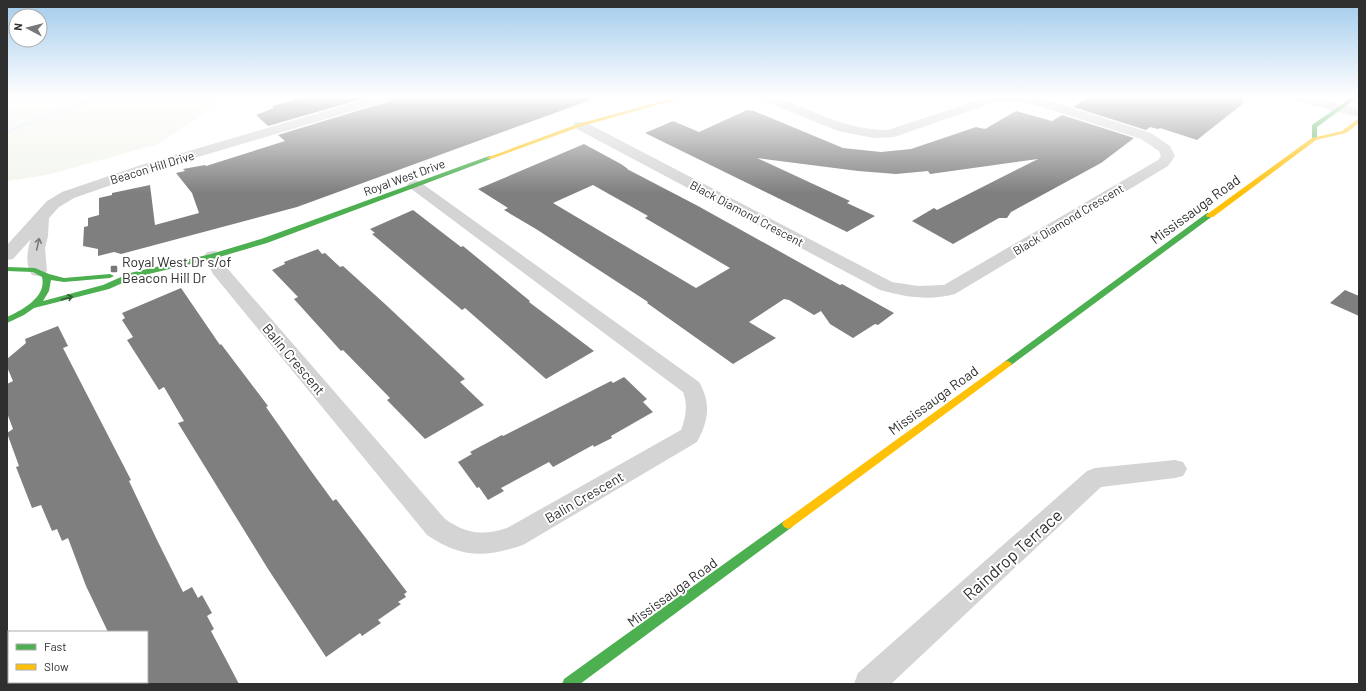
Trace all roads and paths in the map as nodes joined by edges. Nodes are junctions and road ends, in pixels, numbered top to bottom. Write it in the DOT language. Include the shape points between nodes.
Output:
graph roads {
  1 [pos="278,129"];
  2 [pos="568,129"];
  3 [pos="588,129"];
  4 [pos="845,129"];
  5 [pos="903,129"];
  6 [pos="1125,129"];
  7 [pos="1314,129"];
  8 [pos="1347,129"];
  9 [pos="1314,140"];
  10 [pos="415,185"];
  11 [pos="41,218"];
  12 [pos="7,255"];
  13 [pos="213,256"];
  14 [pos="7,269"];
  15 [pos="42,273"];
  16 [pos="133,275"];
  17 [pos="29,307"];
  18 [pos="8,320"];
  19 [pos="1175,469"];
  20 [pos="570,684"];
  21 [pos="869,684"];
  1 -- 11 [label="street, Beacon Hill Drive" via="102,182 59,199"];
  2 -- 10 [label="main road, Royal West Drive"];
  3 -- 6 [label="street, Black Diamond Crescent" via="886,286 921,293 937,293 950,290 1163,163 1168,156 1165,149 1146,136"];
  4 -- 5 [label="street, Black Diamond Crescent" via="877,135"];
  7 -- 9 [label="main road"];
  8 -- 9 [label="main road, Mississauga Road"];
  9 -- 20 [label="main road, Mississauga Road"];
  10 -- 13 [label="main road, Royal West Drive" via="301,228"];
  10 -- 13 [label="street, Balin Crescent" via="692,387 698,411 696,423 689,436 514,537 484,544 467,543 451,538 436,527 219,270"];
  11 -- 12 [label="street, Beacon Hill Drive"];
  15 -- 11 [label="street, one-way" via="36,248"];
  13 -- 16 [label="main road, Royal West Drive"];
  14 -- 15 [label="main road, Royal West Drive" via="26,268"];
  15 -- 16 [label="main road, Royal West Drive" via="64,280"];
  15 -- 17 [label="main road" via="48,282 46,290"];
  17 -- 16 [label="main road, Royal West Drive, one-way" via="106,287"];
  17 -- 18 [label="main road"];
  19 -- 21 [label="street, Raindrop Terrace" via="1095,478"];
}
